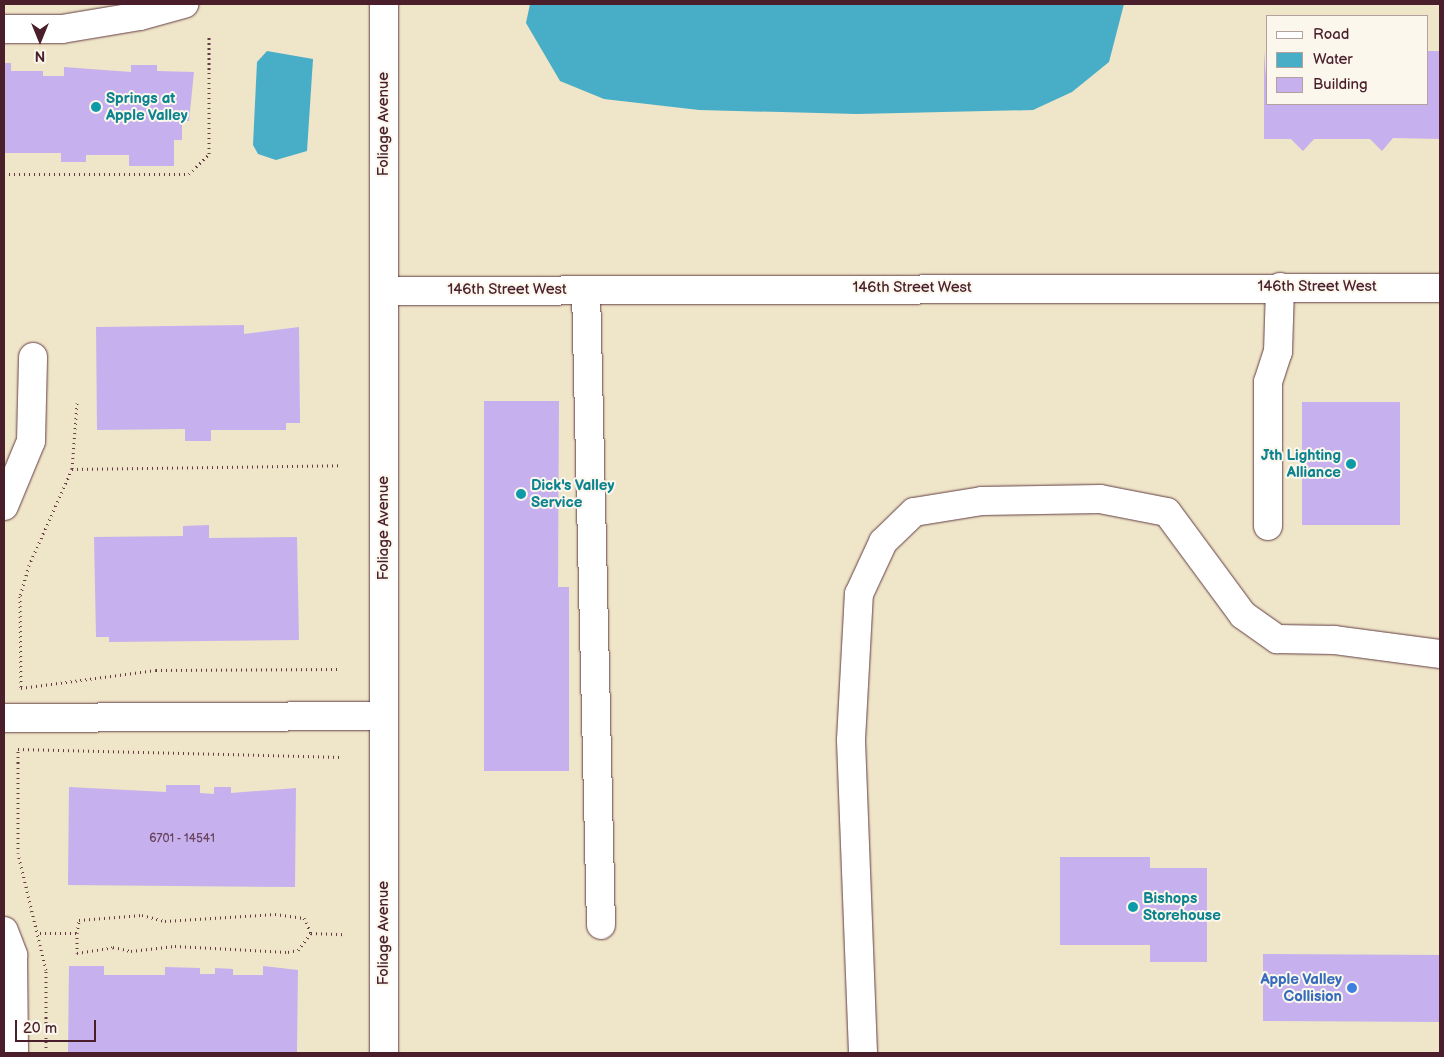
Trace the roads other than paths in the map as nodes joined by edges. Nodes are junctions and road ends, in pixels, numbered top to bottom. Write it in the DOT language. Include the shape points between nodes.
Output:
graph roads {
  1 [pos="184,4"];
  2 [pos="384,4"];
  3 [pos="82,14"];
  4 [pos="4,29"];
  5 [pos="1280,287"];
  6 [pos="1440,288"];
  7 [pos="586,290"];
  8 [pos="384,291"];
  9 [pos="33,357"];
  10 [pos="4,506"];
  11 [pos="1268,526"];
  12 [pos="1440,654"];
  13 [pos="384,716"];
  14 [pos="4,718"];
  15 [pos="601,925"];
  16 [pos="4,931"];
  17 [pos="14,1053"];
  18 [pos="384,1053"];
  19 [pos="863,1053"];
  1 -- 3 [label="street"];
  2 -- 8 [label="street, Foliage Avenue"];
  3 -- 4 [label="street"];
  5 -- 6 [label="street, 146th Street West"];
  5 -- 7 [label="street, 146th Street West"];
  5 -- 11 [label="street" via="1278,352 1268,382"];
  7 -- 8 [label="street, 146th Street West"];
  7 -- 15 [label="street"];
  8 -- 13 [label="street, Foliage Avenue"];
  9 -- 10 [label="street" via="31,441"];
  12 -- 19 [label="street" via="1334,640 1277,639 1243,615 1167,512 1100,500 982,501 914,512 883,542 860,594 851,740"];
  13 -- 14 [label="street"];
  13 -- 18 [label="street, Foliage Avenue"];
  16 -- 17 [label="street" via="13,955"];
}
